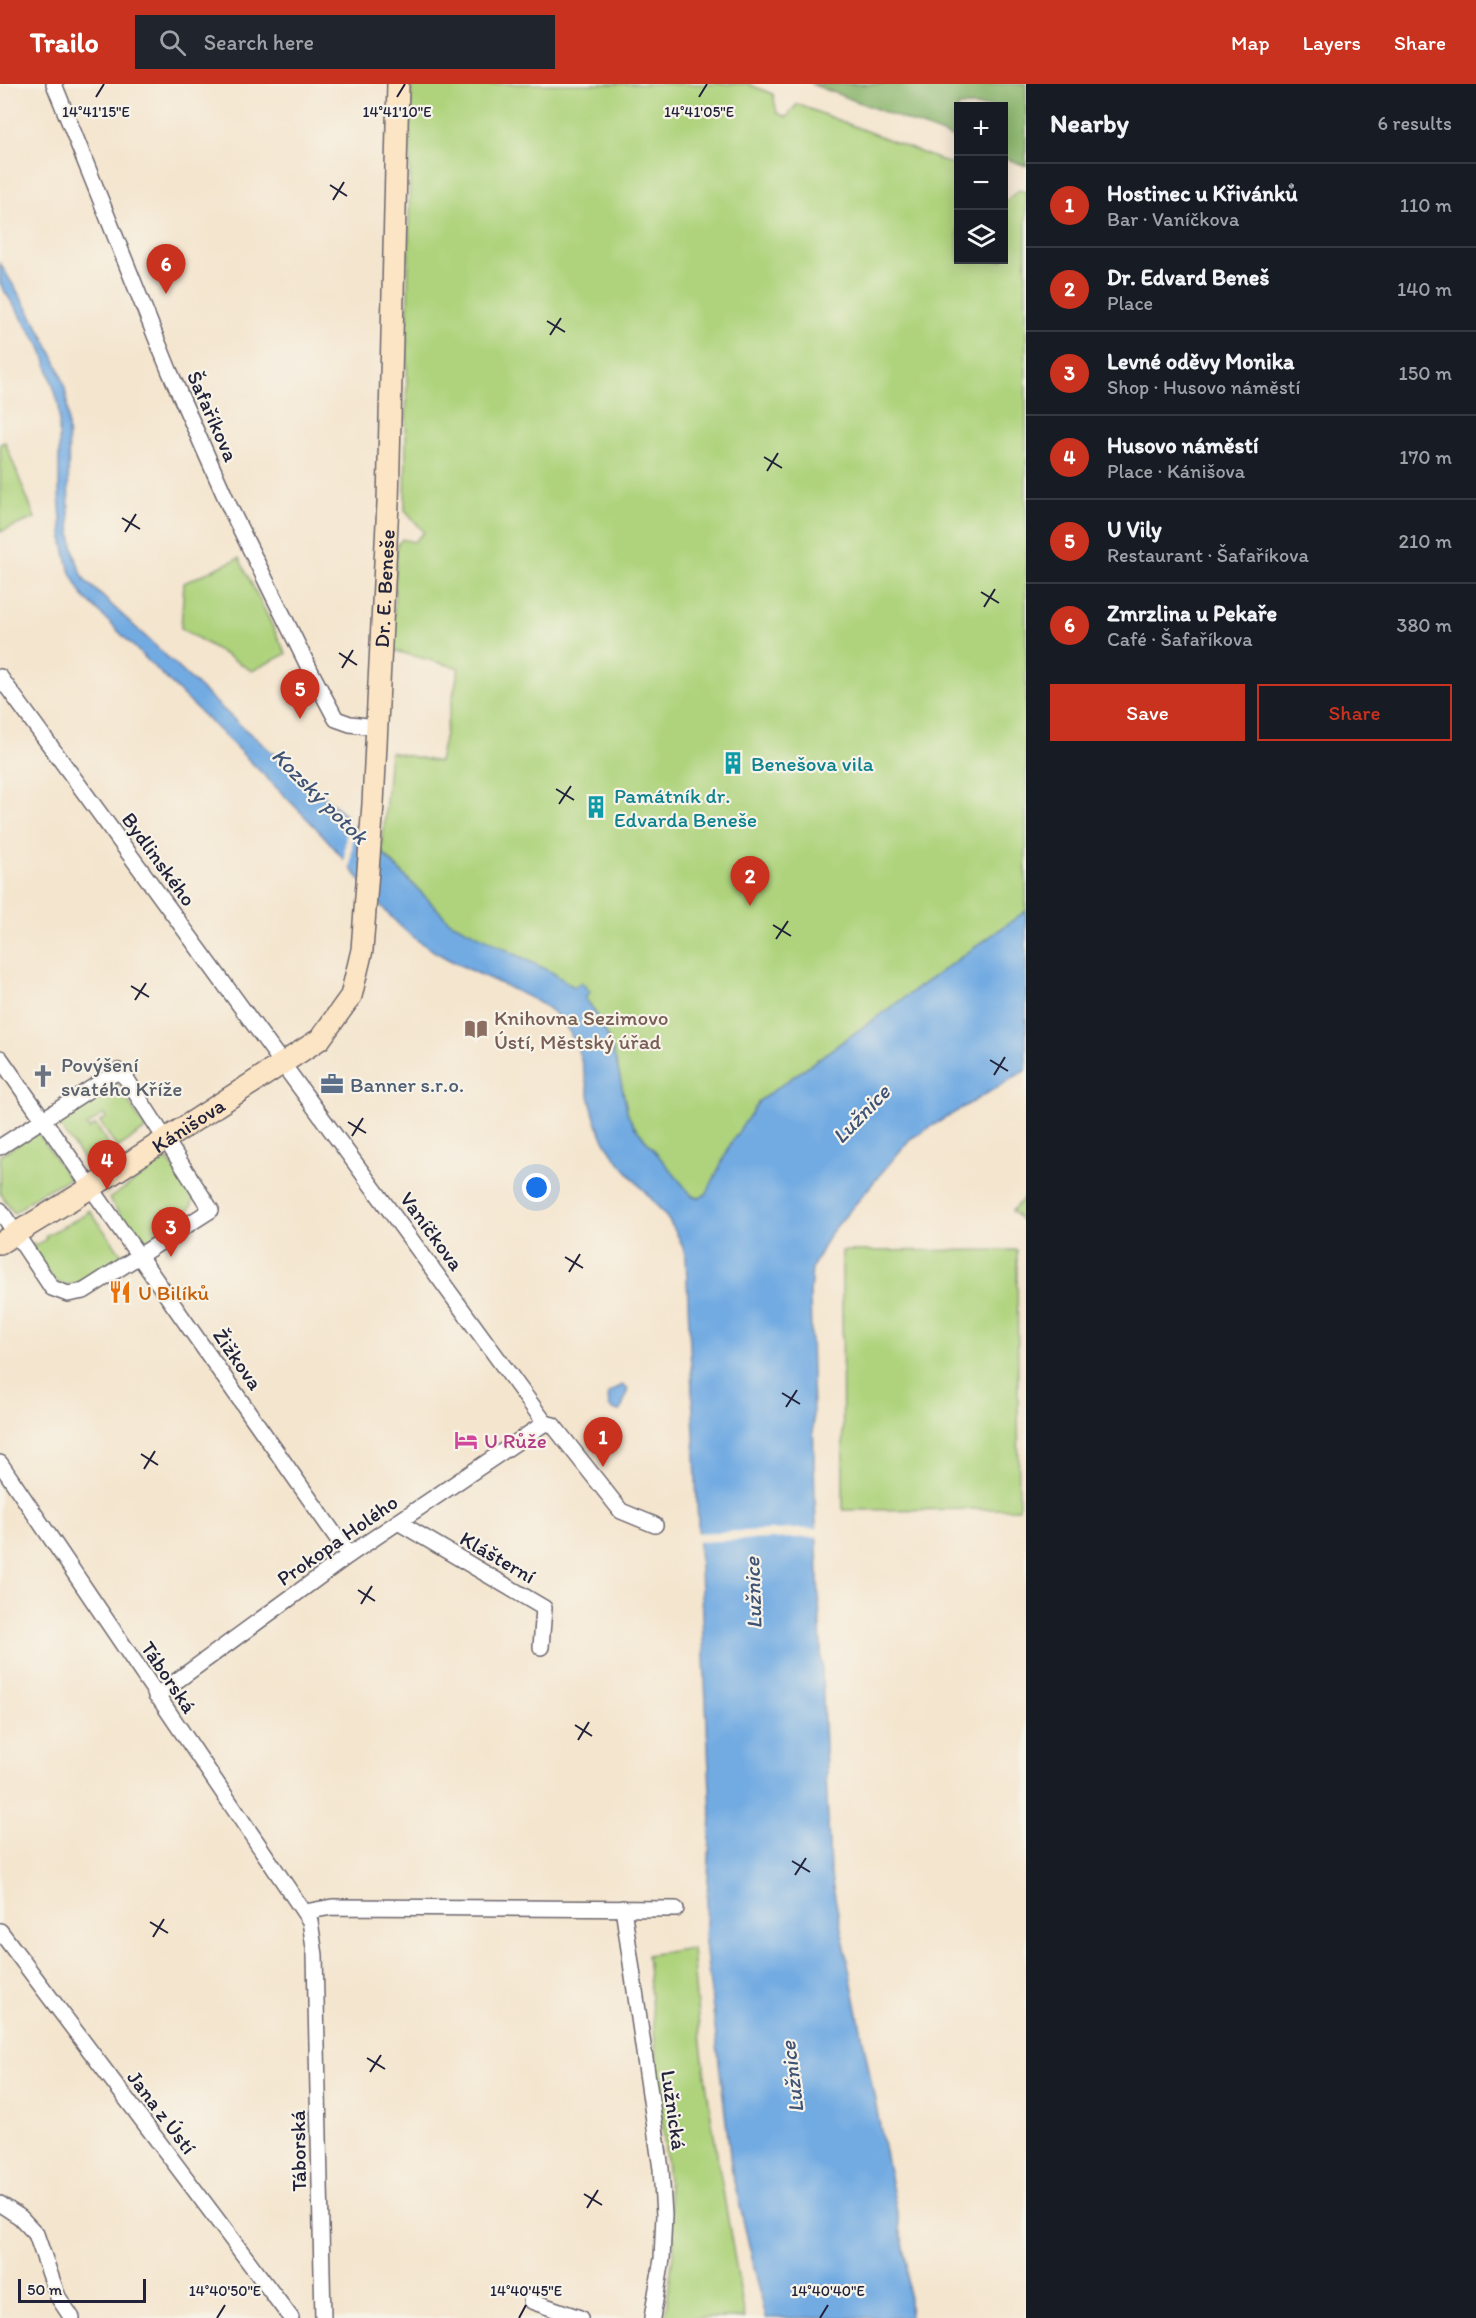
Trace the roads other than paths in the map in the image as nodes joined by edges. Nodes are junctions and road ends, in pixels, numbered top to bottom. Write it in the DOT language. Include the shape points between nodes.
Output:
graph roads {
  1 [pos="54,84"];
  2 [pos="398,84"];
  3 [pos="0,677"];
  4 [pos="376,727"];
  5 [pos="0,1058"];
  6 [pos="284,1065"];
  7 [pos="44,1118"];
  8 [pos="166,1139"];
  9 [pos="0,1147"];
  10 [pos="92,1187"];
  11 [pos="0,1210"];
  12 [pos="8,1238"];
  13 [pos="141,1257"];
  14 [pos="545,1423"];
  15 [pos="0,1463"];
  16 [pos="398,1522"];
  17 [pos="655,1525"];
  18 [pos="349,1555"];
  19 [pos="541,1647"];
  20 [pos="156,1695"];
  21 [pos="623,1908"];
  22 [pos="676,1909"];
  23 [pos="305,1912"];
  24 [pos="0,1931"];
  25 [pos="0,2204"];
  26 [pos="531,2301"];
  27 [pos="72,2318"];
  28 [pos="291,2318"];
  29 [pos="323,2318"];
  30 [pos="580,2318"];
  31 [pos="652,2318"];
  1 -- 4 [label="street, Šafaříkova" via="169,370 231,510 312,674 336,718"];
  2 -- 4 [label="street, Dr. E. Beneše" via="388,503"];
  3 -- 6 [label="street, Bydlinského"];
  4 -- 6 [label="street, Dr. E. Beneše" via="360,960 351,996 320,1040"];
  5 -- 7 [label="street, Žižkova"];
  6 -- 8 [label="street, Kánišova"];
  6 -- 14 [label="street, Vaníčkova"];
  7 -- 8 [label="street" via="118,1071 124,1074"];
  7 -- 9 [label="street"];
  7 -- 10 [label="street, Žižkova"];
  8 -- 10 [label="street, Kánišova"];
  8 -- 13 [label="street" via="211,1210"];
  10 -- 12 [label="street, Kánišova"];
  10 -- 13 [label="street, Žižkova"];
  11 -- 12 [label="street"];
  12 -- 13 [label="street" via="52,1288 68,1294 84,1291"];
  13 -- 18 [label="street, Žižkova"];
  14 -- 16 [label="street, Prokopa Holého"];
  14 -- 17 [label="street, Vaníčkova" via="553,1425 621,1511"];
  15 -- 20 [label="street, Táborská"];
  16 -- 18 [label="street, Prokopa Holého"];
  16 -- 19 [label="street, Klášterní" via="544,1608"];
  18 -- 20 [label="street, Prokopa Holého"];
  20 -- 23 [label="street, Táborská"];
  21 -- 22 [label="street"];
  21 -- 23 [label="street" via="332,1907"];
  21 -- 31 [label="street, Lužnická" via="661,2169 662,2259"];
  23 -- 29 [label="street, Táborská" via="315,1946"];
  24 -- 28 [label="street, Jana z Ústí"];
  25 -- 27 [label="street" via="36,2234 58,2297"];
  26 -- 30 [label="street"];
}
